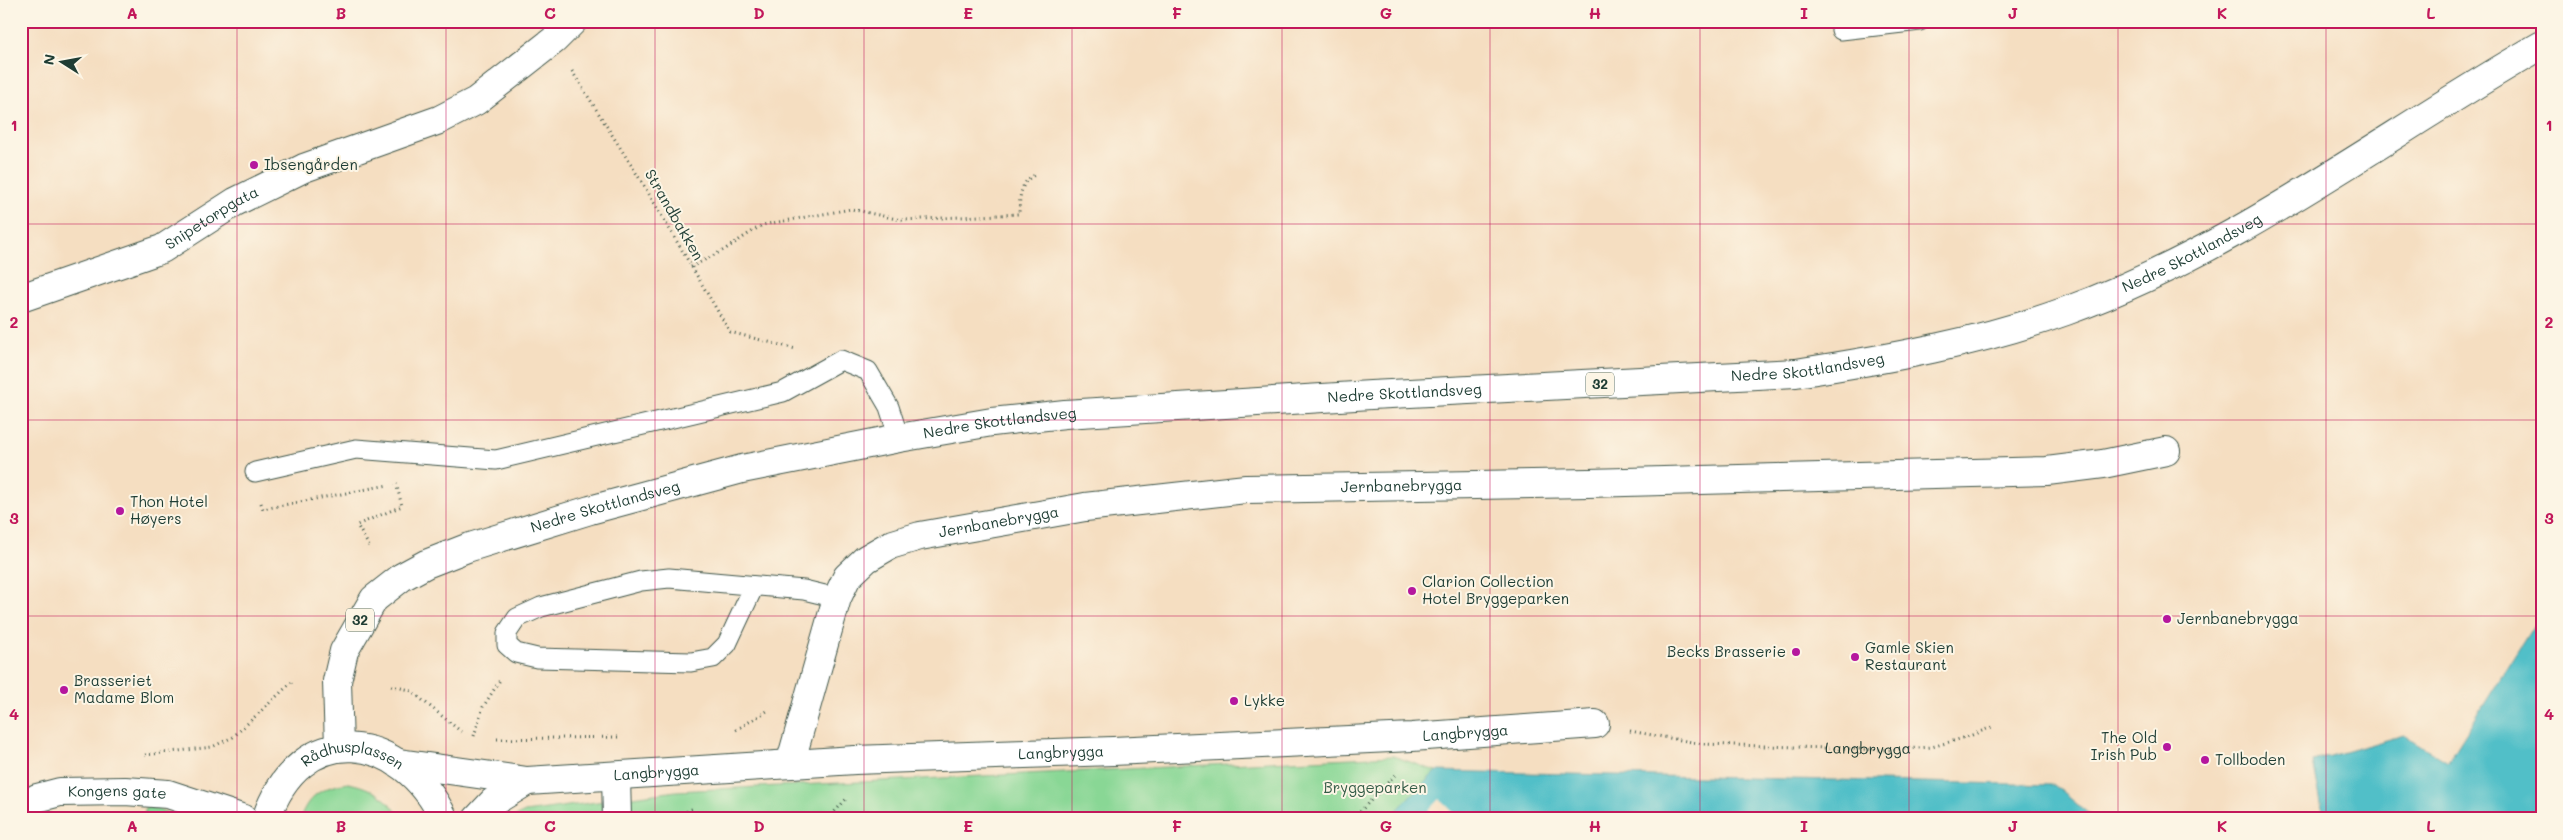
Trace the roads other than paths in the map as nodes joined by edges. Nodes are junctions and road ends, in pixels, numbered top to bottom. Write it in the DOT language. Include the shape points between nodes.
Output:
graph roads {
  1 [pos="573,21"];
  2 [pos="1920,21"];
  3 [pos="1841,30"];
  4 [pos="2542,44"];
  5 [pos="21,298"];
  6 [pos="899,438"];
  7 [pos="2166,451"];
  8 [pos="254,472"];
  9 [pos="754,586"];
  10 [pos="837,598"];
  11 [pos="1607,727"];
  12 [pos="339,747"];
  13 [pos="399,763"];
  14 [pos="790,764"];
  15 [pos="616,776"];
  16 [pos="527,781"];
  17 [pos="21,808"];
  18 [pos="244,819"];
  19 [pos="266,819"];
  20 [pos="444,819"];
  21 [pos="477,819"];
  22 [pos="617,819"];
  1 -- 5 [label="street, Snipetorpgata" via="554,40 476,101 439,120 304,168 235,202 162,249"];
  2 -- 3 [label="lane"];
  4 -- 6 [label="street, Nedre Skottlandsveg / 32" via="2303,194 2221,240 2148,277 2067,311 1992,336 1882,360 1796,372 1160,407 992,422"];
  6 -- 8 [label="lane" via="889,407 868,371 841,360 783,392 496,460 356,449"];
  6 -- 12 [label="street, Nedre Skottlandsveg / 32" via="742,470 665,490 467,548 426,564 374,599 344,650 338,682"];
  7 -- 10 [label="street, Jernbanebrygga" via="2047,471 1588,484 1246,489 1094,506 920,536 890,545 866,560 848,577"];
  9 -- 9 [label="lane" via="727,644 713,658 691,662 537,658 516,653 507,645 507,633 517,618 541,607 641,581 669,578"];
  9 -- 10 [label="lane" via="804,590"];
  10 -- 14 [label="street, Jernbanebrygga"];
  11 -- 14 [label="street, Langbrygga"];
  12 -- 13 [label="street, Rådhusplassen" via="372,751"];
  12 -- 19 [label="street, Rådhusplassen" via="326,750 298,767 279,790"];
  13 -- 16 [label="street, Langbrygga"];
  13 -- 20 [label="street, Rådhusplassen" via="427,789"];
  14 -- 15 [label="street, Langbrygga"];
  15 -- 16 [label="street, Langbrygga"];
  15 -- 22 [label="street"];
  16 -- 21 [label="street, Langbrygga" via="493,802"];
  17 -- 18 [label="street, Kongens gate" via="37,798 60,792 168,794"];
}
